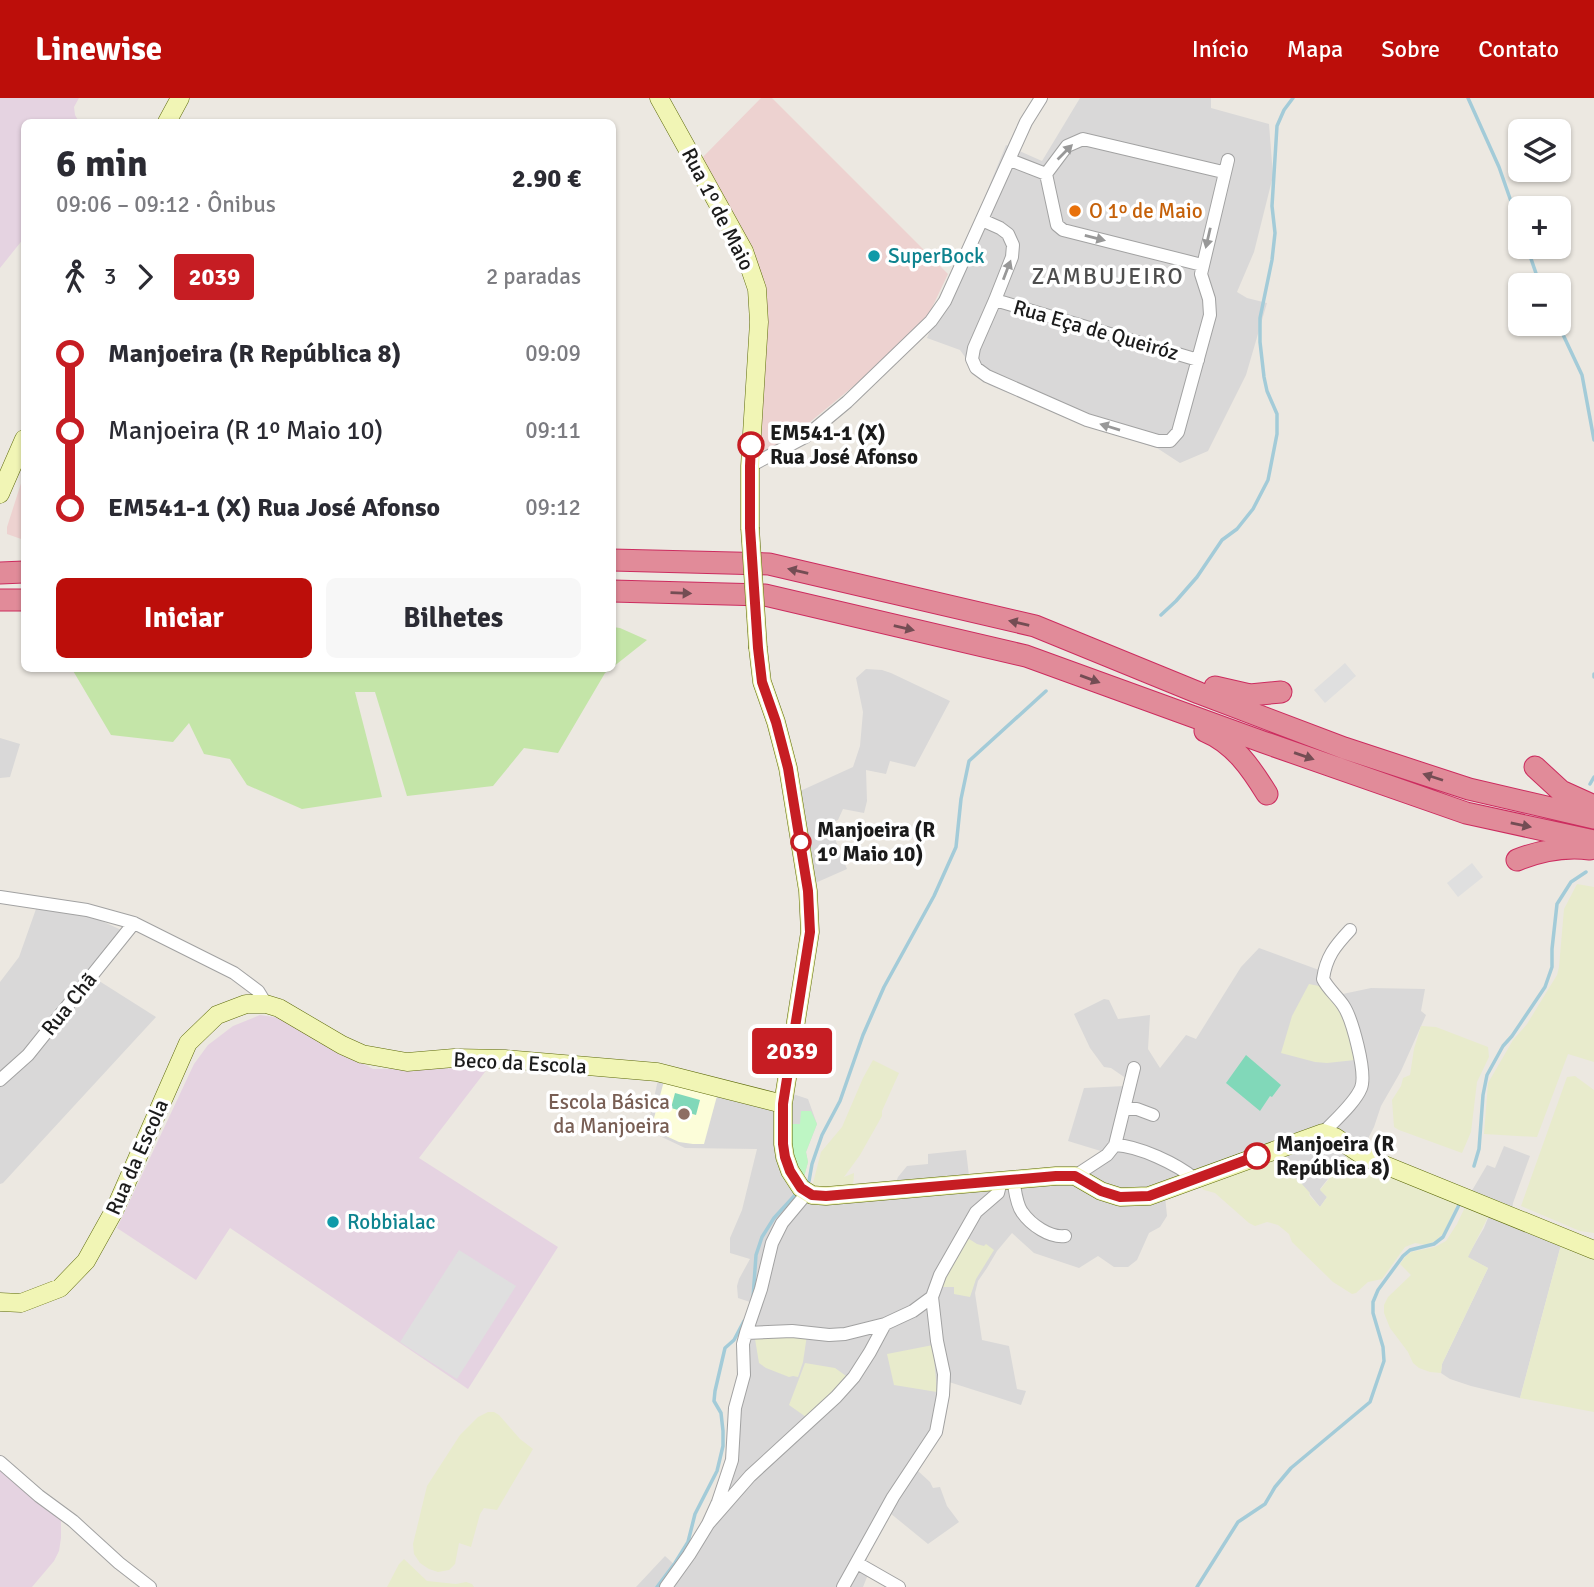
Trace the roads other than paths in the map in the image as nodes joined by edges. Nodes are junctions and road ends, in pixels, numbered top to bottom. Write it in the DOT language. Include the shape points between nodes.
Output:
graph roads {
  1 [pos="180,98"];
  2 [pos="659,98"];
  3 [pos="1041,98"];
  4 [pos="169,119"];
  5 [pos="1010,160"];
  6 [pos="1046,174"];
  7 [pos="982,220"];
  8 [pos="1202,265"];
  9 [pos="995,300"];
  10 [pos="1198,360"];
  11 [pos="21,446"];
  12 [pos="750,466"];
  13 [pos="0,494"];
  14 [pos="616,559"];
  15 [pos="21,572"];
  16 [pos="0,573"];
  17 [pos="616,591"];
  18 [pos="0,600"];
  19 [pos="21,600"];
  20 [pos="1138,668"];
  21 [pos="1118,689"];
  22 [pos="1281,692"];
  23 [pos="1535,767"];
  24 [pos="1267,794"];
  25 [pos="1594,806"];
  26 [pos="1594,818"];
  27 [pos="1594,841"];
  28 [pos="1594,850"];
  29 [pos="1517,860"];
  30 [pos="0,897"];
  31 [pos="134,923"];
  32 [pos="1350,930"];
  33 [pos="266,1004"];
  34 [pos="1134,1068"];
  35 [pos="0,1080"];
  36 [pos="783,1104"];
  37 [pos="1124,1109"];
  38 [pos="1153,1115"];
  39 [pos="1323,1133"];
  40 [pos="1115,1145"];
  41 [pos="1075,1176"];
  42 [pos="1195,1179"];
  43 [pos="1007,1180"];
  44 [pos="801,1187"];
  45 [pos="1065,1236"];
  46 [pos="1594,1250"];
  47 [pos="932,1297"];
  48 [pos="0,1302"];
  49 [pos="885,1324"];
  50 [pos="746,1333"];
  51 [pos="0,1462"];
  52 [pos="708,1524"];
  53 [pos="856,1563"];
  54 [pos="150,1587"];
  55 [pos="666,1587"];
  56 [pos="843,1587"];
  57 [pos="899,1587"];
  1 -- 4 [label="street"];
  2 -- 12 [label="street, Rua 1º de Maio" via="744,251 757,289"];
  3 -- 5 [label="street"];
  5 -- 6 [label="street"];
  5 -- 7 [label="street"];
  6 -- 8 [label="street, one-way" via="1057,225 1063,230"];
  6 -- 8 [label="street, one-way" via="1067,146 1083,139 1225,166"];
  9 -- 7 [label="street, one-way" via="1013,245 1009,234"];
  7 -- 12 [label="street" via="945,302 931,321 805,437"];
  8 -- 10 [label="street" via="1210,315"];
  9 -- 10 [label="street, Rua Eça de Queiróz"];
  10 -- 9 [label="street, one-way" via="1178,432 1170,441 1158,441 1087,420 976,368 974,348"];
  11 -- 13 [label="street"];
  12 -- 36 [label="street, Rua 1º de Maio, bridge" via="762,682 788,768 808,891 810,932"];
  20 -- 14 [label="highway, one-way" via="1035,626 769,564"];
  15 -- 16 [label="highway"];
  17 -- 21 [label="highway, one-way" via="765,595 1026,656"];
  18 -- 19 [label="highway"];
  20 -- 22 [label="highway" via="1250,695"];
  26 -- 20 [label="highway, one-way" via="1469,789 1344,748"];
  21 -- 24 [label="highway" via="1218,736 1240,755"];
  21 -- 27 [label="highway, one-way" via="1466,813"];
  23 -- 25 [label="highway" via="1561,790"];
  28 -- 29 [label="highway" via="1576,847"];
  30 -- 31 [label="street" via="87,910"];
  31 -- 33 [label="street" via="234,972 258,990"];
  31 -- 35 [label="street, Rua Chã" via="28,1055"];
  32 -- 39 [label="street" via="1335,946 1323,979 1343,1005 1352,1027 1362,1085"];
  33 -- 36 [label="street, Beco da Escola" via="362,1054 407,1062 505,1059 657,1072"];
  33 -- 48 [label="street, Rua da Escola" via="246,1004 217,1015 188,1043 115,1209 86,1261 60,1288 21,1303"];
  34 -- 37 [label="street"];
  36 -- 44 [label="street, Rua 1º de Maio" via="785,1157"];
  37 -- 38 [label="street"];
  37 -- 40 [label="street"];
  39 -- 42 [label="street"];
  39 -- 46 [label="street" via="1365,1157"];
  40 -- 41 [label="street"];
  40 -- 42 [label="street" via="1138,1149"];
  41 -- 42 [label="street" via="1120,1197 1149,1196"];
  41 -- 43 [label="street"];
  43 -- 44 [label="street" via="826,1196"];
  43 -- 45 [label="street" via="1021,1212 1044,1231"];
  43 -- 47 [label="street" via="976,1212"];
  44 -- 50 [label="street" via="772,1243"];
  47 -- 49 [label="street"];
  47 -- 53 [label="street" via="944,1374 936,1432"];
  49 -- 50 [label="street" via="845,1334"];
  49 -- 52 [label="street" via="836,1397 750,1476"];
  50 -- 52 [label="street" via="732,1460"];
  51 -- 54 [label="street"];
  52 -- 55 [label="street"];
  53 -- 56 [label="street"];
  53 -- 57 [label="street"];
}
